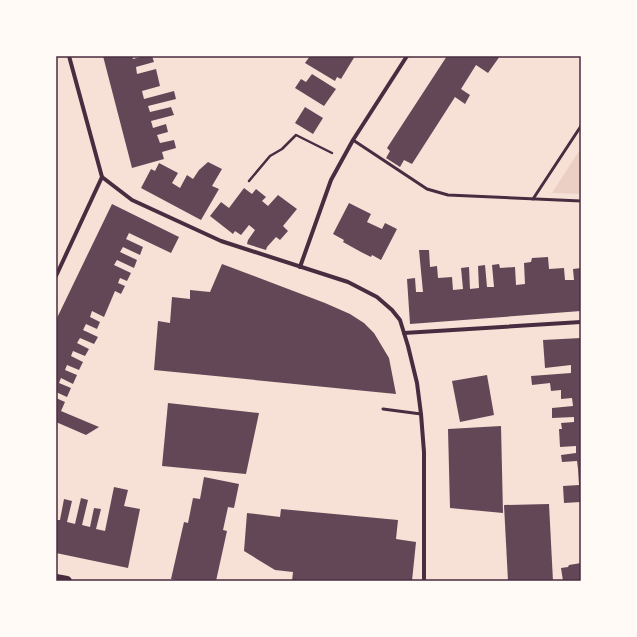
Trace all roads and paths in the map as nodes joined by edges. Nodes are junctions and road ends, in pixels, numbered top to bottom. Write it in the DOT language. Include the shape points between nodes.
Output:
graph roads {
  1 [pos="69,56"];
  2 [pos="407,56"];
  3 [pos="581,126"];
  4 [pos="353,140"];
  5 [pos="342,158"];
  6 [pos="102,177"];
  7 [pos="249,181"];
  8 [pos="533,199"];
  9 [pos="581,201"];
  10 [pos="300,267"];
  11 [pos="56,276"];
  12 [pos="581,322"];
  13 [pos="404,333"];
  14 [pos="383,409"];
  15 [pos="421,414"];
  16 [pos="56,579"];
  17 [pos="67,581"];
  18 [pos="424,581"];
  1 -- 6 [label="street"];
  2 -- 4 [label="street"];
  3 -- 8 [label="lane"];
  4 -- 5 [label="street"];
  4 -- 8 [label="lane" via="427,189 448,196"];
  5 -- 7 [label="path" via="296,135 282,149 270,156"];
  5 -- 10 [label="street" via="331,180"];
  6 -- 10 [label="street" via="132,200 221,242"];
  6 -- 11 [label="street"];
  8 -- 9 [label="lane"];
  10 -- 13 [label="street" via="348,282 377,297 400,320"];
  12 -- 13 [label="street"];
  13 -- 15 [label="street" via="417,383"];
  14 -- 15 [label="lane"];
  15 -- 18 [label="street" via="424,452"];
  16 -- 17 [label="main road"];
}
